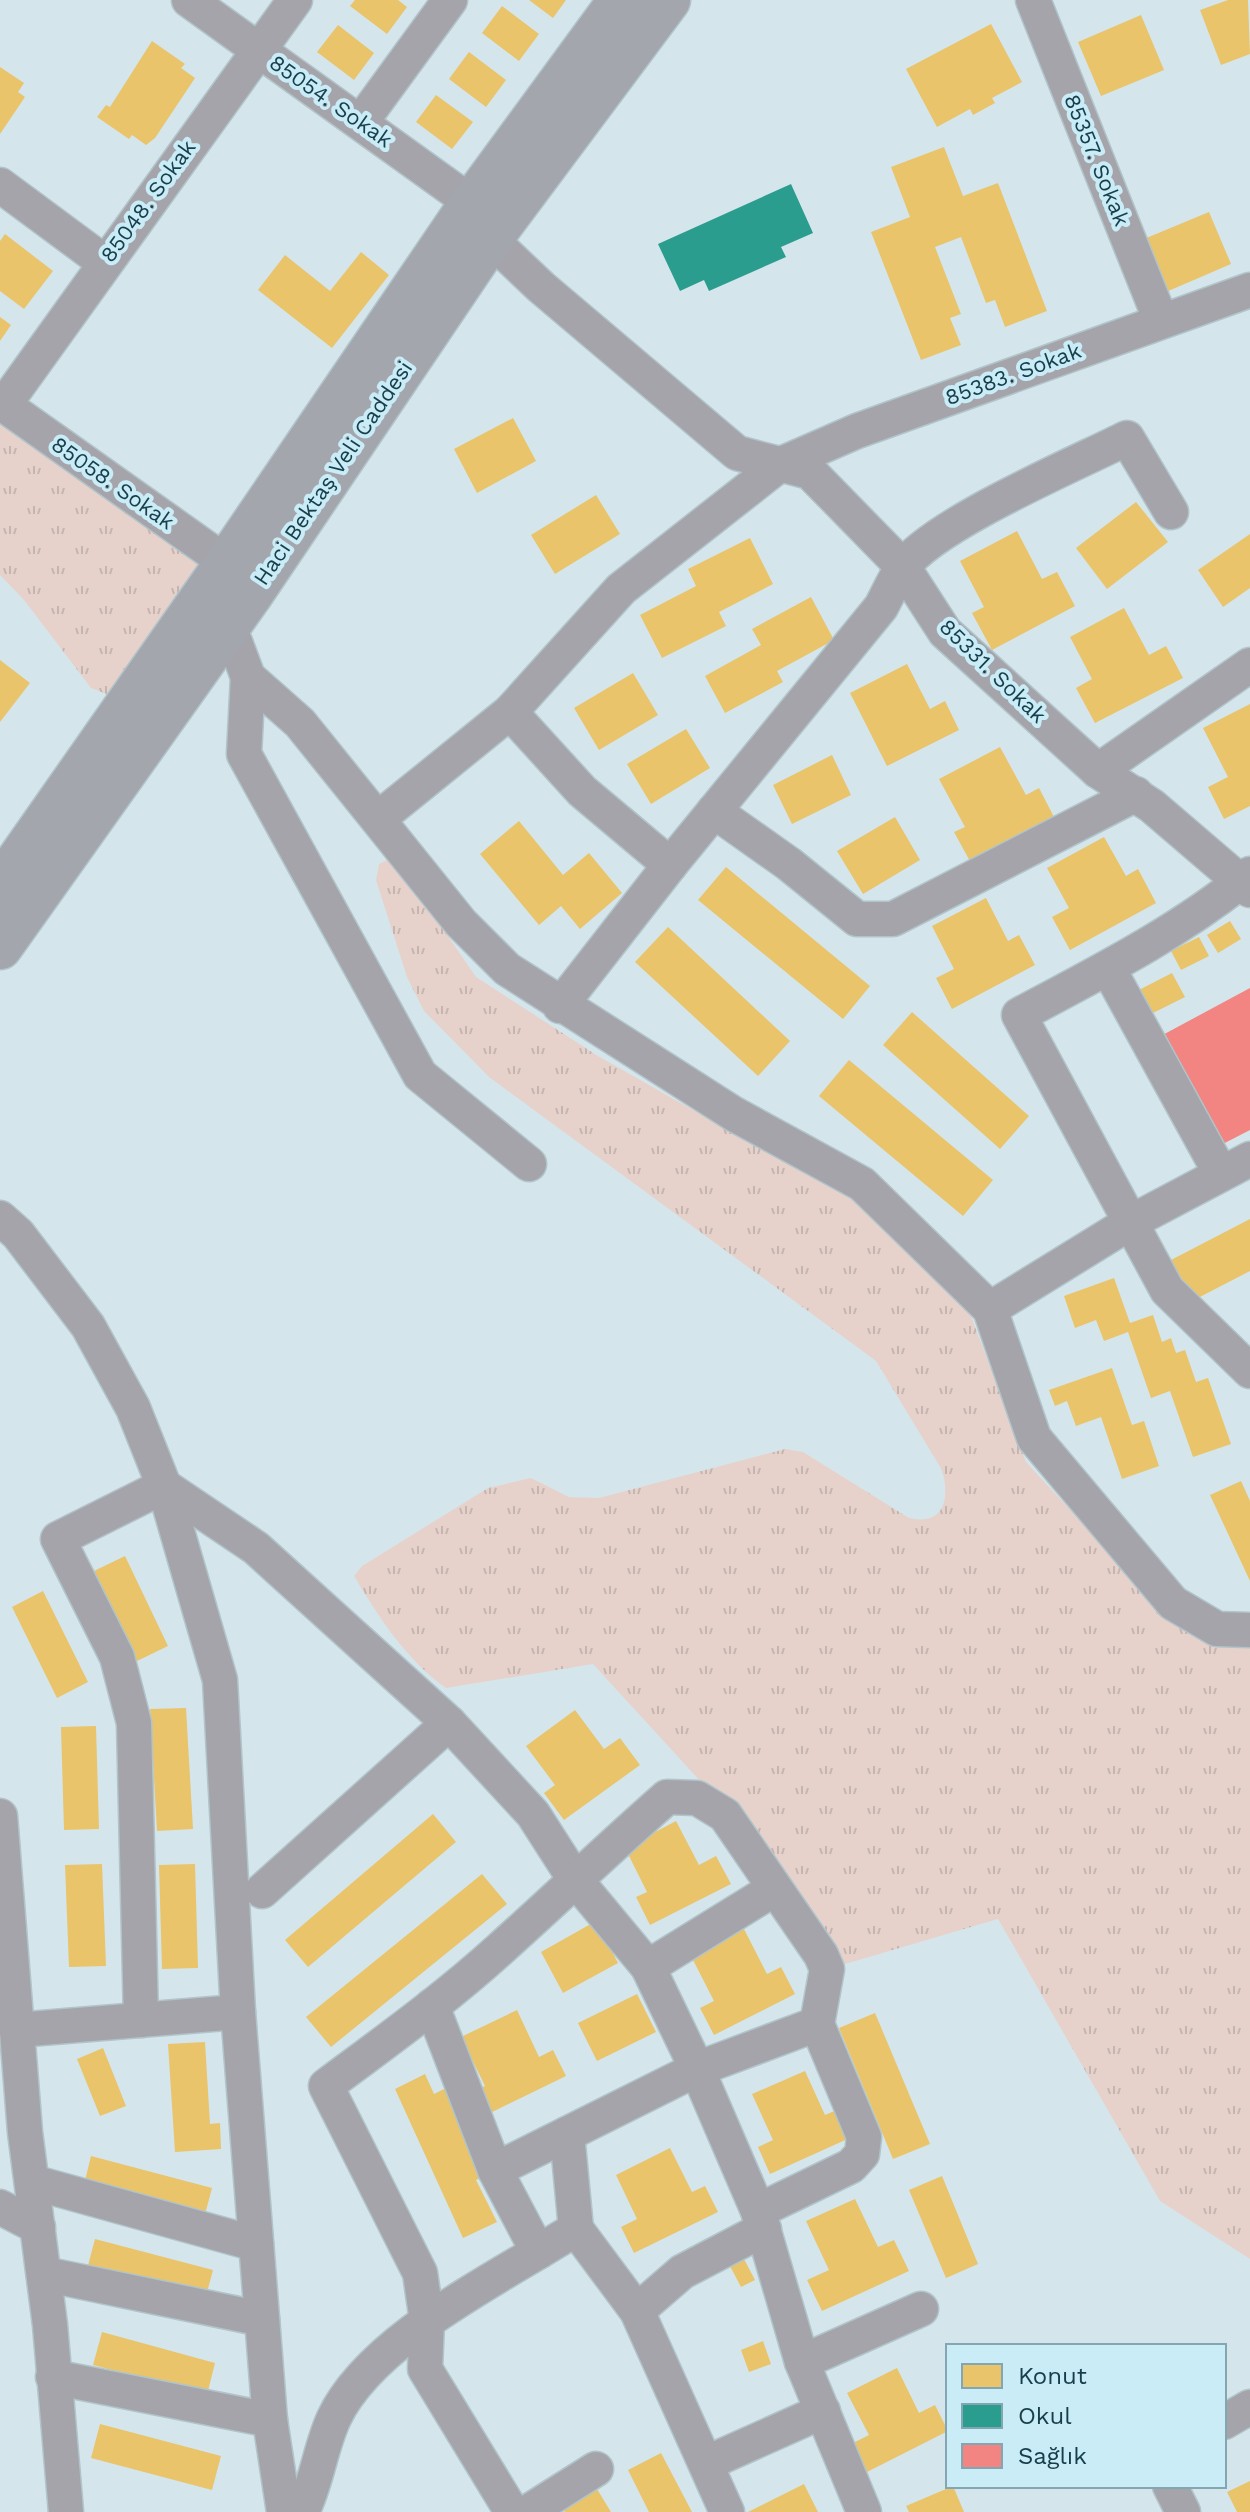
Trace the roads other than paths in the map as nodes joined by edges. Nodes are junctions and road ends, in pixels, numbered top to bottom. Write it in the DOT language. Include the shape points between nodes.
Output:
graph roads {
  1 [pos="189,0"];
  2 [pos="295,0"];
  3 [pos="450,0"];
  4 [pos="621,0"];
  5 [pos="668,0"];
  6 [pos="1033,0"];
  7 [pos="258,50"];
  8 [pos="361,122"];
  9 [pos="0,185"];
  10 [pos="481,221"];
  11 [pos="104,262"];
  12 [pos="1250,290"];
  13 [pos="1161,321"];
  14 [pos="2,404"];
  15 [pos="779,465"];
  16 [pos="1171,512"];
  17 [pos="227,563"];
  18 [pos="903,567"];
  19 [pos="225,632"];
  20 [pos="1250,665"];
  21 [pos="248,677"];
  22 [pos="510,712"];
  23 [pos="1098,771"];
  24 [pos="1136,794"];
  25 [pos="714,811"];
  26 [pos="379,818"];
  27 [pos="670,865"];
  28 [pos="1247,882"];
  29 [pos="6,913"];
  30 [pos="1108,968"];
  31 [pos="560,1006"];
  32 [pos="529,1164"];
  33 [pos="1235,1166"];
  34 [pos="0,1218"];
  35 [pos="1131,1222"];
  36 [pos="990,1309"];
  37 [pos="1250,1371"];
  38 [pos="164,1486"];
  39 [pos="1250,1630"];
  40 [pos="449,1723"];
  41 [pos="0,1816"];
  42 [pos="574,1878"];
  43 [pos="774,1889"];
  44 [pos="262,1891"];
  45 [pos="5,1944"];
  46 [pos="648,1967"];
  47 [pos="432,2006"];
  48 [pos="238,2012"];
  49 [pos="141,2020"];
  50 [pos="817,2024"];
  51 [pos="17,2030"];
  52 [pos="697,2069"];
  53 [pos="20,2071"];
  54 [pos="0,2100"];
  55 [pos="567,2134"];
  56 [pos="495,2170"];
  57 [pos="32,2182"];
  58 [pos="0,2207"];
  59 [pos="761,2220"];
  60 [pos="38,2227"];
  61 [pos="576,2229"];
  62 [pos="256,2244"];
  63 [pos="538,2252"];
  64 [pos="44,2274"];
  65 [pos="921,2309"];
  66 [pos="637,2311"];
  67 [pos="262,2319"];
  68 [pos="427,2321"];
  69 [pos="802,2362"];
  70 [pos="53,2377"];
  71 [pos="1250,2407"];
  72 [pos="823,2411"];
  73 [pos="270,2420"];
  74 [pos="1226,2421"];
  75 [pos="707,2463"];
  76 [pos="596,2469"];
  77 [pos="1171,2488"];
  78 [pos="66,2512"];
  79 [pos="284,2512"];
  80 [pos="302,2512"];
  81 [pos="512,2512"];
  82 [pos="528,2512"];
  83 [pos="727,2512"];
  84 [pos="864,2512"];
  85 [pos="1183,2512"];
  1 -- 7 [label="street, 85054. Sokak"];
  2 -- 7 [label="street, 85048. Sokak"];
  3 -- 8 [label="street"];
  4 -- 10 [label="main road, Haci Bektaş Veli Caddesi"];
  5 -- 10 [label="main road, Haci Bektaş Veli Caddesi"];
  6 -- 13 [label="street, 85357. Sokak"];
  7 -- 8 [label="street, 85054. Sokak"];
  7 -- 11 [label="street, 85048. Sokak"];
  8 -- 10 [label="street, 85054. Sokak" via="462,196"];
  9 -- 11 [label="street"];
  10 -- 15 [label="street, 85331. Sokak" via="541,287 737,453"];
  10 -- 17 [label="main road, Haci Bektaş Veli Caddesi"];
  10 -- 19 [label="main road, Haci Bektaş Veli Caddesi"];
  11 -- 14 [label="street, 85048. Sokak"];
  12 -- 13 [label="street, 85383. Sokak"];
  13 -- 15 [label="street, 85383. Sokak" via="857,431"];
  14 -- 17 [label="street, 85058. Sokak"];
  15 -- 18 [label="street, 85331. Sokak" via="810,472"];
  15 -- 22 [label="street, 85383. Sokak" via="621,589"];
  16 -- 18 [label="street" via="1127,438 969,518"];
  17 -- 29 [label="main road, Haci Bektaş Veli Caddesi"];
  18 -- 23 [label="street, 85331. Sokak" via="945,632"];
  18 -- 25 [label="street" via="881,607"];
  19 -- 21 [label="street" via="235,642"];
  19 -- 29 [label="main road, Haci Bektaş Veli Caddesi"];
  20 -- 23 [label="street"];
  21 -- 26 [label="street" via="300,723"];
  21 -- 32 [label="street" via="244,754 420,1075"];
  22 -- 26 [label="street, 85383. Sokak"];
  22 -- 27 [label="street" via="582,791"];
  23 -- 24 [label="street, 85331. Sokak"];
  24 -- 25 [label="street" via="893,919 857,919"];
  24 -- 28 [label="street, 85331. Sokak"];
  25 -- 27 [label="street"];
  26 -- 31 [label="street" via="461,923 507,969"];
  27 -- 31 [label="street"];
  28 -- 30 [label="street"];
  30 -- 33 [label="street"];
  30 -- 35 [label="street" via="1019,1015"];
  31 -- 36 [label="street" via="734,1114 862,1184"];
  33 -- 35 [label="street"];
  34 -- 38 [label="street" via="88,1326 133,1408"];
  35 -- 36 [label="street"];
  35 -- 37 [label="street" via="1167,1290"];
  36 -- 39 [label="street" via="1034,1438 1173,1603 1217,1629"];
  38 -- 40 [label="street" via="256,1548"];
  38 -- 48 [label="street" via="220,1680"];
  38 -- 49 [label="street" via="58,1539 117,1657 134,1723"];
  40 -- 42 [label="street" via="533,1814"];
  40 -- 44 [label="street"];
  41 -- 45 [label="street"];
  42 -- 43 [label="street" via="667,1797 697,1798 725,1815"];
  42 -- 46 [label="street"];
  42 -- 47 [label="street"];
  43 -- 46 [label="street"];
  43 -- 50 [label="street" via="827,1969"];
  45 -- 51 [label="street"];
  46 -- 52 [label="street"];
  47 -- 56 [label="street"];
  47 -- 68 [label="street" via="326,2086 420,2273"];
  48 -- 49 [label="street"];
  48 -- 62 [label="street"];
  49 -- 51 [label="street"];
  50 -- 52 [label="street"];
  50 -- 59 [label="street" via="864,2137 862,2154 851,2166"];
  51 -- 53 [label="street"];
  52 -- 55 [label="street"];
  52 -- 59 [label="street"];
  53 -- 54 [label="street"];
  53 -- 57 [label="street"];
  55 -- 56 [label="street"];
  55 -- 61 [label="street"];
  56 -- 63 [label="street"];
  57 -- 60 [label="street"];
  57 -- 62 [label="street"];
  58 -- 60 [label="street"];
  59 -- 66 [label="street" via="682,2272"];
  59 -- 69 [label="street"];
  60 -- 64 [label="street"];
  61 -- 63 [label="street"];
  61 -- 66 [label="street"];
  62 -- 67 [label="street"];
  63 -- 68 [label="street"];
  64 -- 67 [label="street"];
  64 -- 70 [label="street"];
  65 -- 69 [label="street"];
  66 -- 75 [label="street"];
  67 -- 73 [label="street"];
  68 -- 80 [label="street" via="362,2377 334,2418 315,2487"];
  68 -- 81 [label="street" via="425,2369"];
  69 -- 72 [label="street"];
  70 -- 73 [label="street"];
  70 -- 78 [label="street"];
  71 -- 74 [label="street"];
  72 -- 75 [label="street"];
  72 -- 84 [label="street"];
  73 -- 79 [label="street"];
  75 -- 83 [label="street"];
  76 -- 82 [label="street"];
  77 -- 85 [label="street"];
}
